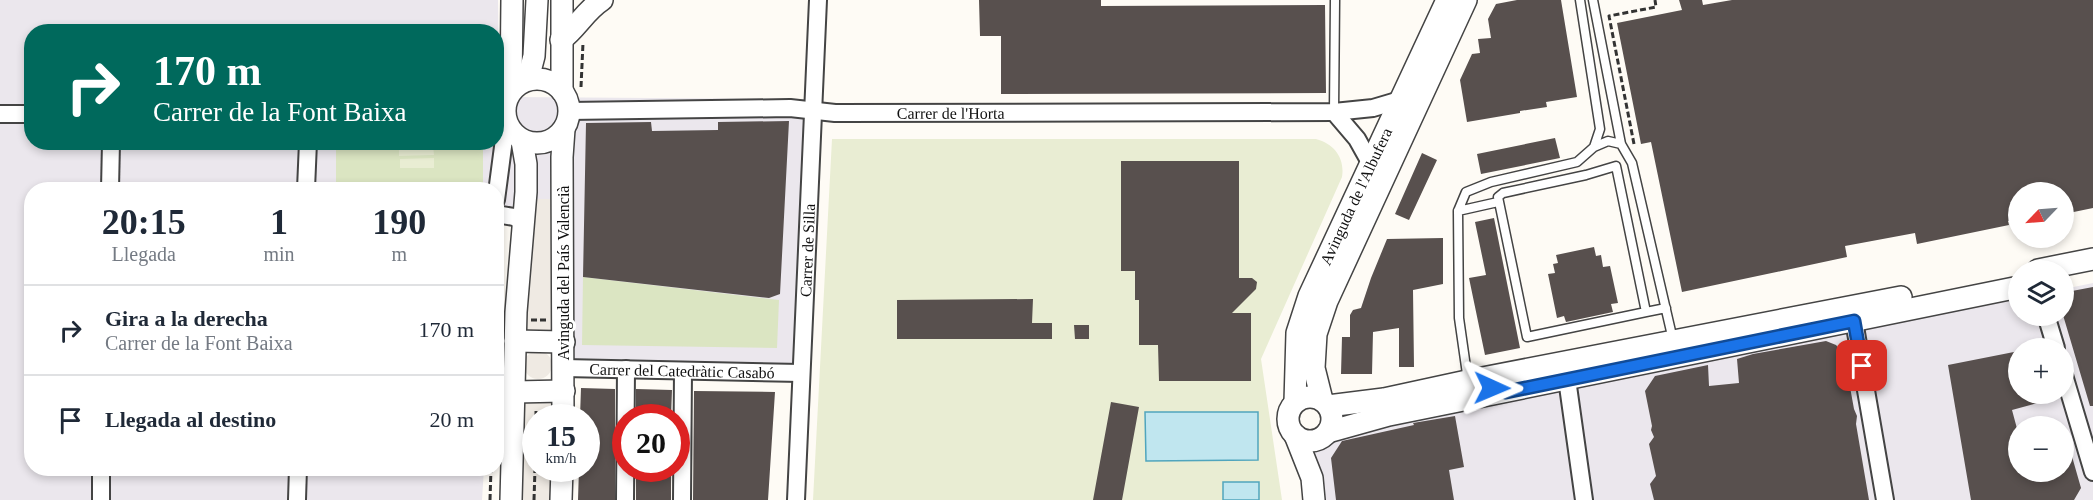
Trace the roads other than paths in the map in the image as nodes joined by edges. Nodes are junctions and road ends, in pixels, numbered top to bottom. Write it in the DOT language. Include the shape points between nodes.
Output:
graph roads {
  1 [pos="512,0"];
  2 [pos="537,0"];
  3 [pos="562,0"];
  4 [pos="602,0"];
  5 [pos="818,0"];
  6 [pos="1335,0"];
  7 [pos="1447,0"];
  8 [pos="1466,0"];
  9 [pos="1580,0"];
  10 [pos="1593,0"];
  11 [pos="561,40"];
  12 [pos="562,91"];
  13 [pos="1400,100"];
  14 [pos="507,105"];
  15 [pos="813,111"];
  16 [pos="1334,112"];
  17 [pos="0,114"];
  18 [pos="24,114"];
  19 [pos="567,120"];
  20 [pos="504,131"];
  21 [pos="522,141"];
  22 [pos="1621,144"];
  23 [pos="1594,147"];
  24 [pos="111,150"];
  25 [pos="308,150"];
  26 [pos="502,150"];
  27 [pos="1371,164"];
  28 [pos="110,182"];
  29 [pos="306,182"];
  30 [pos="498,182"];
  31 [pos="1498,202"];
  32 [pos="1458,212"];
  33 [pos="504,214"];
  34 [pos="523,222"];
  35 [pos="2093,259"];
  36 [pos="2074,263"];
  37 [pos="2093,272"];
  38 [pos="2008,276"];
  39 [pos="2074,276"];
  40 [pos="2008,289"];
  41 [pos="1666,308"];
  42 [pos="1646,312"];
  43 [pos="1854,321"];
  44 [pos="1673,340"];
  45 [pos="515,341"];
  46 [pos="564,342"];
  47 [pos="564,368"];
  48 [pos="626,369"];
  49 [pos="683,370"];
  50 [pos="801,373"];
  51 [pos="1567,379"];
  52 [pos="1467,381"];
  53 [pos="564,390"];
  54 [pos="505,391"];
  55 [pos="1506,392"];
  56 [pos="1295,402"];
  57 [pos="1325,403"];
  58 [pos="563,404"];
  59 [pos="2073,404"];
  60 [pos="1295,435"];
  61 [pos="1324,435"];
  62 [pos="2093,472"];
  63 [pos="102,476"];
  64 [pos="298,476"];
  65 [pos="1312,478"];
  66 [pos="562,482"];
  67 [pos="100,500"];
  68 [pos="297,500"];
  69 [pos="511,500"];
  70 [pos="561,500"];
  71 [pos="625,500"];
  72 [pos="682,500"];
  73 [pos="796,500"];
  74 [pos="1314,500"];
  75 [pos="1584,500"];
  76 [pos="1885,500"];
  1 -- 14 [label="street"];
  2 -- 14 [label="street" via="534,56"];
  3 -- 11 [label="street"];
  4 -- 11 [label="street"];
  5 -- 15 [label="street, Carrer de Silla"];
  6 -- 16 [label="lane"];
  7 -- 13 [label="street, Avinguda de l'Albufera"];
  8 -- 57 [label="street, Avinguda de l'Albufera" via="1327,301 1316,334 1314,368"];
  9 -- 23 [label="lane" via="1600,129"];
  10 -- 22 [label="lane"];
  11 -- 12 [label="street"];
  12 -- 14 [label="street" via="547,80"];
  12 -- 19 [label="street" via="567,100"];
  13 -- 16 [label="street, Carrer de l'Horta" via="1373,108"];
  13 -- 27 [label="street, Avinguda de l'Albufera"];
  14 -- 20 [label="street"];
  14 -- 21 [label="street" via="513,133"];
  15 -- 16 [label="street, Carrer de l'Horta"];
  15 -- 19 [label="street, Carrer de l'Horta" via="790,108"];
  15 -- 50 [label="street, Carrer de Silla"];
  16 -- 27 [label="street" via="1357,139"];
  17 -- 18 [label="street"];
  19 -- 21 [label="street" via="556,138 545,143"];
  19 -- 46 [label="street, Avinguda del País Valencià" via="562,157"];
  21 -- 34 [label="street" via="526,164"];
  22 -- 23 [label="lane" via="1608,141"];
  22 -- 41 [label="lane" via="1632,163"];
  23 -- 32 [label="lane" via="1577,162 1491,182 1466,192"];
  24 -- 28 [label="street"];
  25 -- 29 [label="street"];
  26 -- 30 [label="street"];
  27 -- 56 [label="street, Avinguda de l'Albufera" via="1309,296 1297,333"];
  31 -- 32 [label="lane"];
  31 -- 42 [label="lane" via="1527,337"];
  31 -- 42 [label="lane" via="1503,193 1616,166"];
  32 -- 52 [label="lane" via="1459,318"];
  33 -- 34 [label="street"];
  34 -- 45 [label="street"];
  35 -- 36 [label="street"];
  37 -- 39 [label="street"];
  38 -- 44 [label="street"];
  40 -- 43 [label="street"];
  41 -- 42 [label="lane"];
  41 -- 44 [label="lane"];
  43 -- 51 [label="street"];
  43 -- 76 [label="street"];
  44 -- 52 [label="street"];
  45 -- 46 [label="street"];
  45 -- 54 [label="street"];
  46 -- 47 [label="street, Avinguda del País Valencià"];
  47 -- 48 [label="street, Carrer del Catedràtic Casabó"];
  47 -- 53 [label="street, Avinguda del País Valencià"];
  48 -- 49 [label="street, Carrer del Catedràtic Casabó"];
  48 -- 71 [label="street"];
  49 -- 50 [label="street, Carrer del Catedràtic Casabó"];
  49 -- 72 [label="street"];
  50 -- 73 [label="street, Carrer de Silla"];
  51 -- 55 [label="street"];
  51 -- 75 [label="street"];
  52 -- 55 [label="lane"];
  52 -- 57 [label="street" via="1384,399"];
  53 -- 54 [label="street"];
  53 -- 58 [label="street, Avinguda del País Valencià"];
  54 -- 69 [label="street"];
  55 -- 61 [label="street" via="1389,415"];
  56 -- 57 [label="street" via="1308,397"];
  56 -- 60 [label="street" via="1288,415"];
  57 -- 61 [label="street" via="1332,419"];
  59 -- 62 [label="street"];
  60 -- 61 [label="street" via="1308,441"];
  60 -- 65 [label="street"];
  61 -- 65 [label="street"];
  63 -- 67 [label="street"];
  64 -- 68 [label="street"];
  65 -- 74 [label="street"];
  66 -- 70 [label="street"];
}
